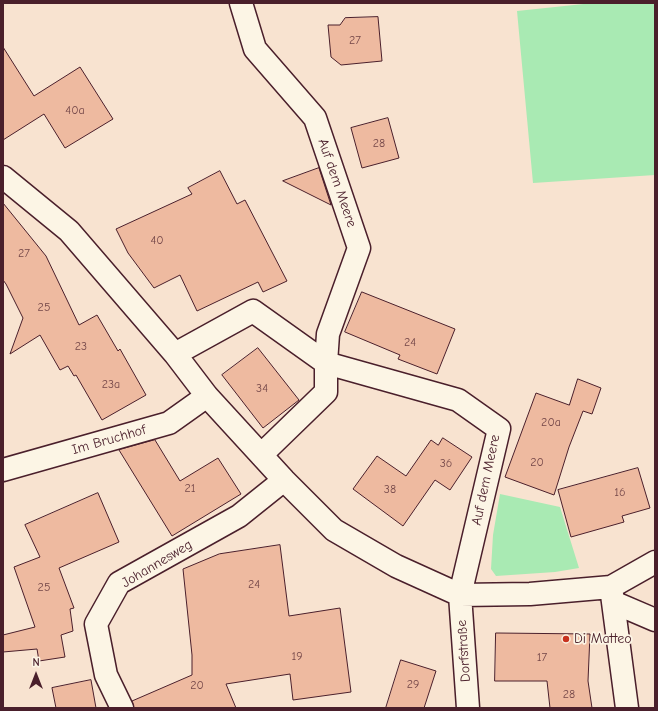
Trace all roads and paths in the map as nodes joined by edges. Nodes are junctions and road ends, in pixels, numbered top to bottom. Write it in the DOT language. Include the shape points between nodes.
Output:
graph roads {
  1 [pos="241,3"];
  2 [pos="3,177"];
  3 [pos="175,354"];
  4 [pos="326,363"];
  5 [pos="207,396"];
  6 [pos="261,455"];
  7 [pos="3,470"];
  8 [pos="284,480"];
  9 [pos="655,562"];
  10 [pos="612,594"];
  11 [pos="460,595"];
  12 [pos="655,620"];
  13 [pos="122,708"];
  14 [pos="468,708"];
  15 [pos="627,708"];
  1 -- 4 [label="street, Auf dem Meere" via="255,49 315,118 359,248 328,334"];
  2 -- 3 [label="street" via="69,231"];
  3 -- 4 [label="street, Auf dem Meere" via="254,311"];
  3 -- 5 [label="street"];
  4 -- 6 [label="street, Auf dem Meere" via="326,392"];
  4 -- 11 [label="street, Auf dem Meere" via="458,400 499,429"];
  5 -- 6 [label="street"];
  5 -- 7 [label="street, Im Bruchhof" via="169,423"];
  6 -- 8 [label="street"];
  8 -- 11 [label="street" via="334,530 396,566"];
  8 -- 13 [label="street, Johannesweg" via="238,516 119,583 96,624 106,675"];
  9 -- 10 [label="street"];
  10 -- 11 [label="street"];
  10 -- 12 [label="street"];
  10 -- 15 [label="street"];
  11 -- 14 [label="street, Dorfstraße"];
}
